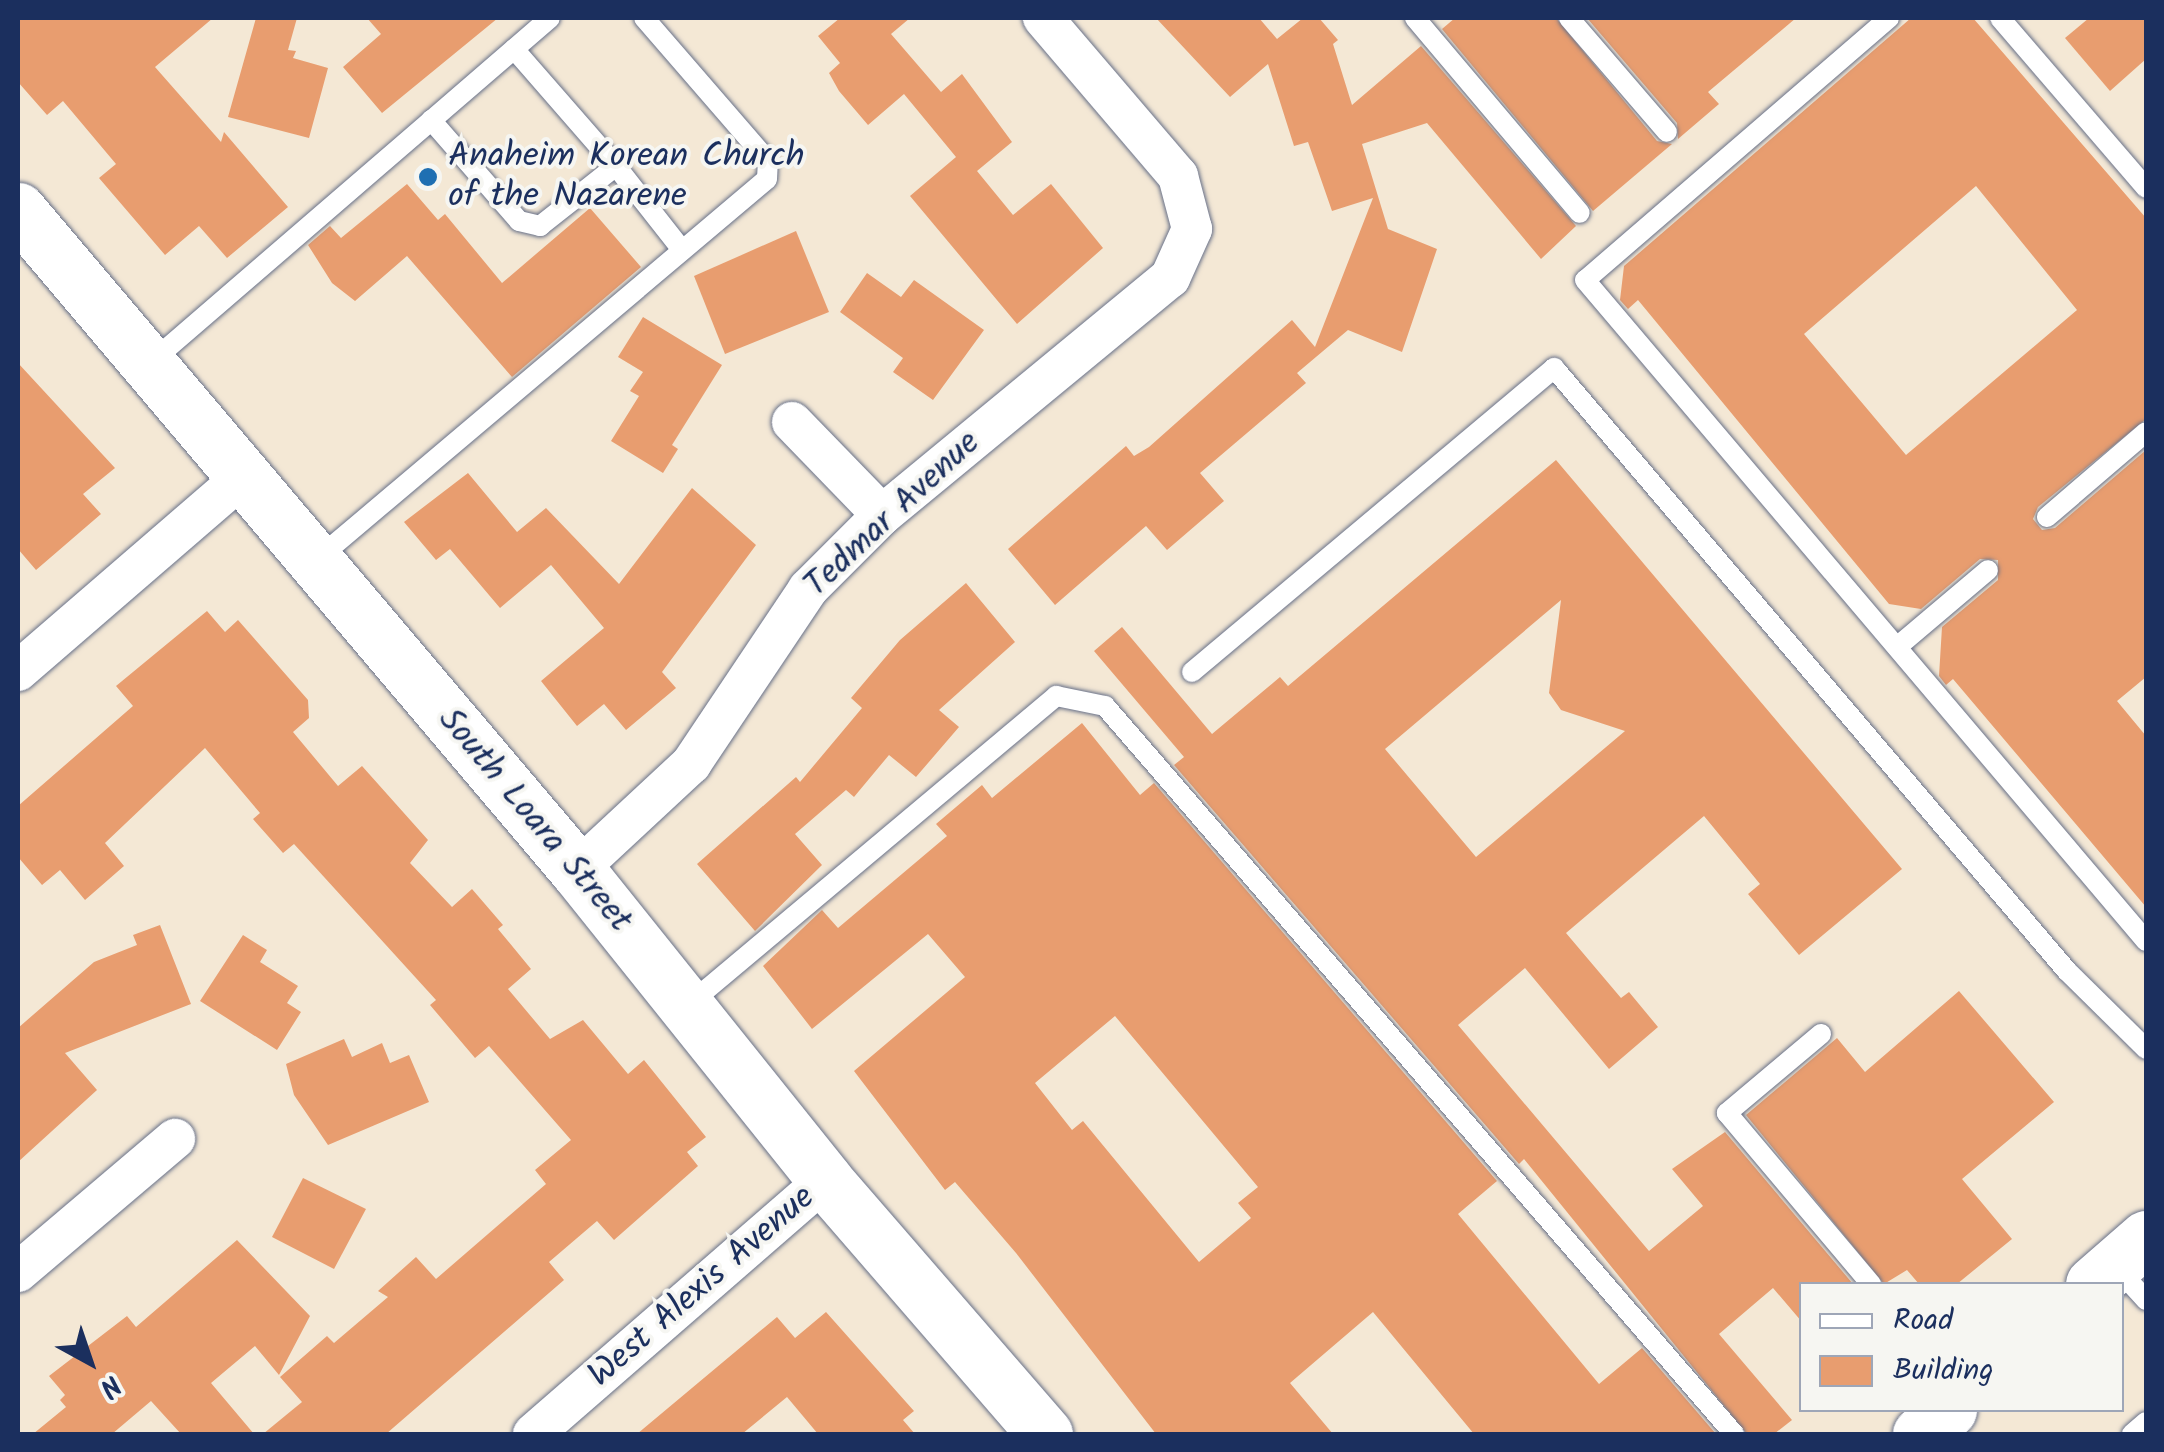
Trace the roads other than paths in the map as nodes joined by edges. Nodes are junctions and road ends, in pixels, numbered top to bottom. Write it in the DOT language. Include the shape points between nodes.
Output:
graph roads {
  1 [pos="550,18"];
  2 [pos="644,18"];
  3 [pos="1042,18"];
  4 [pos="1414,18"];
  5 [pos="1569,18"];
  6 [pos="1889,18"];
  7 [pos="2000,18"];
  8 [pos="514,49"];
  9 [pos="431,120"];
  10 [pos="1667,132"];
  11 [pos="616,166"];
  12 [pos="2146,188"];
  13 [pos="18,210"];
  14 [pos="1580,213"];
  15 [pos="682,250"];
  16 [pos="148,364"];
  17 [pos="792,422"];
  18 [pos="2146,432"];
  19 [pos="244,476"];
  20 [pos="882,515"];
  21 [pos="2047,517"];
  22 [pos="315,560"];
  23 [pos="1988,570"];
  24 [pos="1897,647"];
  25 [pos="18,671"];
  26 [pos="1192,672"];
  27 [pos="577,870"];
  28 [pos="2146,941"];
  29 [pos="686,1006"];
  30 [pos="1821,1034"];
  31 [pos="2146,1049"];
  32 [pos="175,1139"];
  33 [pos="825,1180"];
  34 [pos="18,1272"];
  35 [pos="1869,1282"];
  36 [pos="1947,1412"];
  37 [pos="2146,1422"];
  38 [pos="533,1434"];
  39 [pos="1045,1434"];
  40 [pos="1734,1434"];
  41 [pos="1920,1434"];
  42 [pos="2132,1434"];
  1 -- 8 [label="lane"];
  2 -- 15 [label="lane" via="768,161 767,179"];
  3 -- 20 [label="street, Tedmar Avenue" via="1178,176 1192,229 1170,278"];
  4 -- 14 [label="lane"];
  5 -- 10 [label="lane"];
  6 -- 24 [label="lane" via="1584,280"];
  7 -- 12 [label="lane"];
  8 -- 9 [label="lane"];
  8 -- 11 [label="lane"];
  9 -- 11 [label="lane" via="519,221 540,226"];
  9 -- 16 [label="lane"];
  11 -- 15 [label="lane"];
  13 -- 16 [label="street, South Loara Street"];
  15 -- 22 [label="lane"];
  16 -- 19 [label="street, South Loara Street"];
  17 -- 20 [label="street"];
  18 -- 21 [label="lane"];
  19 -- 22 [label="street, South Loara Street"];
  19 -- 25 [label="street"];
  20 -- 27 [label="street, Tedmar Avenue" via="808,589 691,764"];
  22 -- 27 [label="street, South Loara Street"];
  23 -- 24 [label="lane"];
  24 -- 28 [label="lane"];
  26 -- 31 [label="lane" via="1554,368 2066,971"];
  27 -- 29 [label="street, South Loara Street"];
  29 -- 33 [label="street, South Loara Street"];
  29 -- 40 [label="lane" via="1056,696 1105,706"];
  30 -- 35 [label="lane" via="1727,1113"];
  32 -- 34 [label="street"];
  33 -- 38 [label="street, West Alexis Avenue"];
  33 -- 39 [label="street, South Loara Street"];
  36 -- 41 [label="street"];
  37 -- 42 [label="lane"];
}
